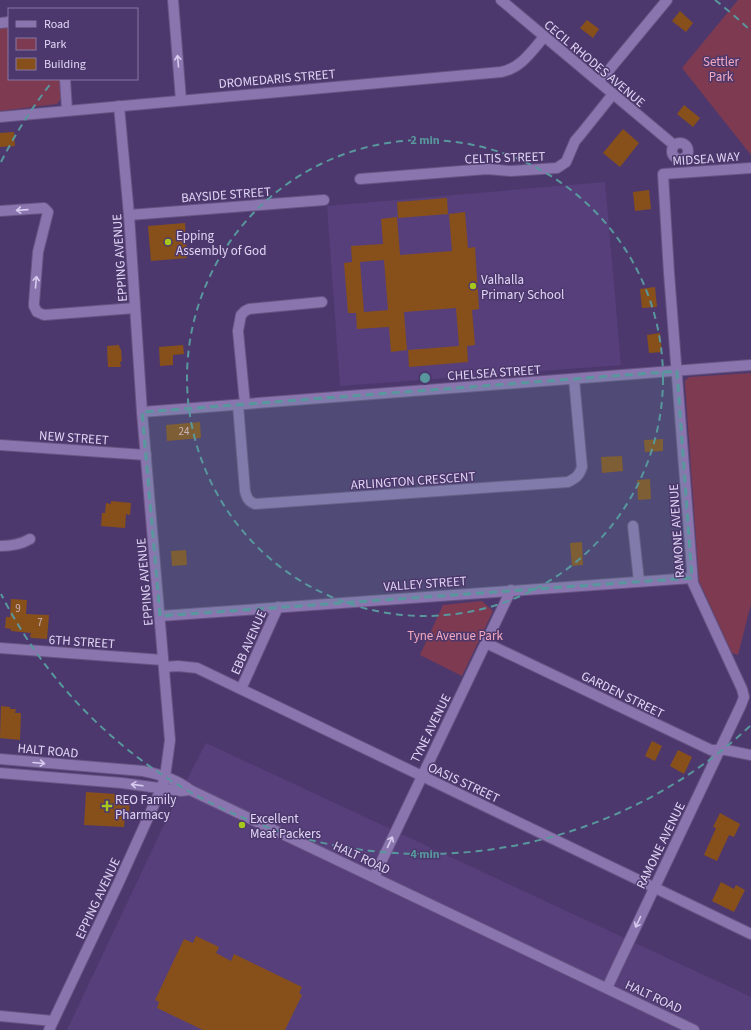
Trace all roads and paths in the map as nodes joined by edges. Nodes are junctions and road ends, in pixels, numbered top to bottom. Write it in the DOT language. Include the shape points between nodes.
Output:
graph roads {
  1 [pos="172,0"];
  2 [pos="501,0"];
  3 [pos="667,0"];
  4 [pos="544,37"];
  5 [pos="65,80"];
  6 [pos="599,82"];
  7 [pos="613,94"];
  8 [pos="181,100"];
  9 [pos="119,106"];
  10 [pos="67,110"];
  11 [pos="0,116"];
  12 [pos="674,145"];
  13 [pos="751,168"];
  14 [pos="663,174"];
  15 [pos="360,179"];
  16 [pos="324,200"];
  17 [pos="0,211"];
  18 [pos="129,215"];
  19 [pos="322,302"];
  20 [pos="135,308"];
  21 [pos="751,365"];
  22 [pos="677,371"];
  23 [pos="574,379"];
  24 [pos="241,404"];
  25 [pos="142,412"];
  26 [pos="0,445"];
  27 [pos="146,455"];
  28 [pos="633,526"];
  29 [pos="30,539"];
  30 [pos="0,546"];
  31 [pos="692,578"];
  32 [pos="639,581"];
  33 [pos="511,590"];
  34 [pos="278,607"];
  35 [pos="160,616"];
  36 [pos="486,643"];
  37 [pos="0,648"];
  38 [pos="163,664"];
  39 [pos="241,688"];
  40 [pos="720,750"];
  41 [pos="751,755"];
  42 [pos="0,759"];
  43 [pos="0,773"];
  44 [pos="421,776"];
  45 [pos="165,777"];
  46 [pos="161,789"];
  47 [pos="190,790"];
  48 [pos="374,877"];
  49 [pos="654,887"];
  50 [pos="751,934"];
  51 [pos="607,988"];
  52 [pos="0,1016"];
  53 [pos="51,1025"];
  54 [pos="694,1030"];
  8 -- 1 [label="street, one-way"];
  2 -- 4 [label="street, CECIL RHODES AVENUE"];
  3 -- 6 [label="street"];
  4 -- 6 [label="street, CECIL RHODES AVENUE"];
  4 -- 8 [label="street, DROMEDARIS STREET" via="522,62 512,69 501,72"];
  5 -- 10 [label="street"];
  6 -- 7 [label="street, CECIL RHODES AVENUE"];
  7 -- 12 [label="street, CECIL RHODES AVENUE"];
  7 -- 15 [label="street, CELTIS STREET" via="576,141 566,162 557,168 511,171 487,169"];
  8 -- 9 [label="street, DROMEDARIS STREET"];
  9 -- 10 [label="street, DROMEDARIS STREET"];
  9 -- 18 [label="street, EPPING AVENUE"];
  10 -- 11 [label="street, DROMEDARIS STREET"];
  13 -- 14 [label="street, MIDSEA WAY"];
  14 -- 22 [label="street, RAMONE AVENUE"];
  16 -- 18 [label="street, BAYSIDE STREET"];
  20 -- 17 [label="street, one-way" via="44,315 37,312 34,306 38,252 48,212 44,208"];
  18 -- 20 [label="street, EPPING AVENUE"];
  19 -- 24 [label="street" via="244,311 238,331"];
  20 -- 25 [label="street, EPPING AVENUE"];
  21 -- 22 [label="street, CHELSEA STREET"];
  22 -- 23 [label="street, CHELSEA STREET"];
  22 -- 31 [label="street, RAMONE AVENUE"];
  23 -- 24 [label="street, CHELSEA STREET"];
  23 -- 24 [label="street, ARLINGTON CRESCENT" via="582,468 580,474 568,482 544,484 255,504 250,502 245,491"];
  24 -- 25 [label="street, CHELSEA STREET"];
  25 -- 27 [label="street, EPPING AVENUE"];
  26 -- 27 [label="street, NEW STREET"];
  27 -- 35 [label="street, EPPING AVENUE"];
  28 -- 32 [label="street"];
  29 -- 30 [label="street" via="16,546"];
  31 -- 32 [label="street, VALLEY STREET"];
  31 -- 40 [label="street, RAMONE AVENUE" via="743,693 743,701"];
  32 -- 33 [label="street, VALLEY STREET"];
  33 -- 34 [label="street, VALLEY STREET"];
  33 -- 36 [label="street, TYNE AVENUE"];
  34 -- 35 [label="street, VALLEY STREET"];
  34 -- 39 [label="street, EBB AVENUE"];
  35 -- 38 [label="street, EPPING AVENUE"];
  36 -- 40 [label="street, GARDEN STREET" via="711,750"];
  36 -- 44 [label="street, TYNE AVENUE"];
  37 -- 38 [label="street, 6TH STREET"];
  38 -- 39 [label="street, OASIS STREET" via="197,668"];
  38 -- 45 [label="street, EPPING AVENUE" via="170,740"];
  39 -- 44 [label="street, OASIS STREET"];
  40 -- 41 [label="street, GARDEN STREET"];
  40 -- 49 [label="street, RAMONE AVENUE"];
  42 -- 45 [label="street, HALT ROAD, one-way" via="142,771"];
  46 -- 43 [label="street, HALT ROAD, one-way"];
  48 -- 44 [label="street, TYNE AVENUE, one-way"];
  44 -- 49 [label="street, OASIS STREET"];
  45 -- 46 [label="street, EPPING AVENUE"];
  45 -- 47 [label="street, HALT ROAD" via="182,783"];
  46 -- 47 [label="street, HALT ROAD"];
  46 -- 53 [label="street, EPPING AVENUE"];
  47 -- 48 [label="street, HALT ROAD"];
  48 -- 51 [label="street, HALT ROAD"];
  49 -- 50 [label="street, OASIS STREET"];
  49 -- 51 [label="street, RAMONE AVENUE, one-way"];
  51 -- 54 [label="street, HALT ROAD"];
  52 -- 53 [label="street"];
}
